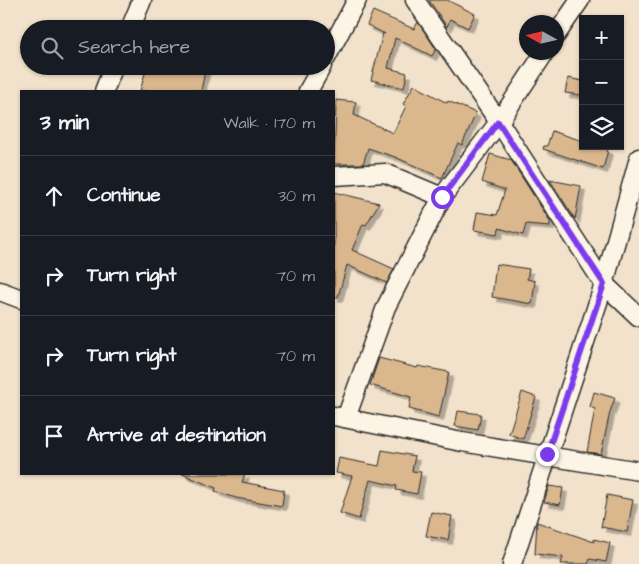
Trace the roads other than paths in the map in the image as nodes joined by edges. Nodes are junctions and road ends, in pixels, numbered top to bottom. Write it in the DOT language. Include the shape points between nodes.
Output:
graph roads {
  1 [pos="142,0"];
  2 [pos="358,0"];
  3 [pos="415,0"];
  4 [pos="580,0"];
  5 [pos="134,20"];
  6 [pos="564,23"];
  7 [pos="335,42"];
  8 [pos="540,60"];
  9 [pos="110,75"];
  10 [pos="317,75"];
  11 [pos="104,90"];
  12 [pos="309,90"];
  13 [pos="498,122"];
  14 [pos="639,158"];
  15 [pos="335,176"];
  16 [pos="442,197"];
  17 [pos="604,284"];
  18 [pos="0,291"];
  19 [pos="20,295"];
  20 [pos="639,317"];
  21 [pos="340,417"];
  22 [pos="547,454"];
  23 [pos="639,471"];
  24 [pos="512,564"];
  1 -- 5 [label="street"];
  2 -- 7 [label="street"];
  3 -- 13 [label="street"];
  4 -- 6 [label="street"];
  8 -- 13 [label="street"];
  9 -- 11 [label="street"];
  10 -- 12 [label="street"];
  13 -- 16 [label="street"];
  13 -- 17 [label="street"];
  14 -- 17 [label="street"];
  15 -- 16 [label="street" via="385,173"];
  16 -- 21 [label="street" via="386,307"];
  17 -- 20 [label="street"];
  17 -- 22 [label="street"];
  18 -- 19 [label="street"];
  21 -- 22 [label="street" via="462,442"];
  22 -- 23 [label="street"];
  22 -- 24 [label="street"];
}
